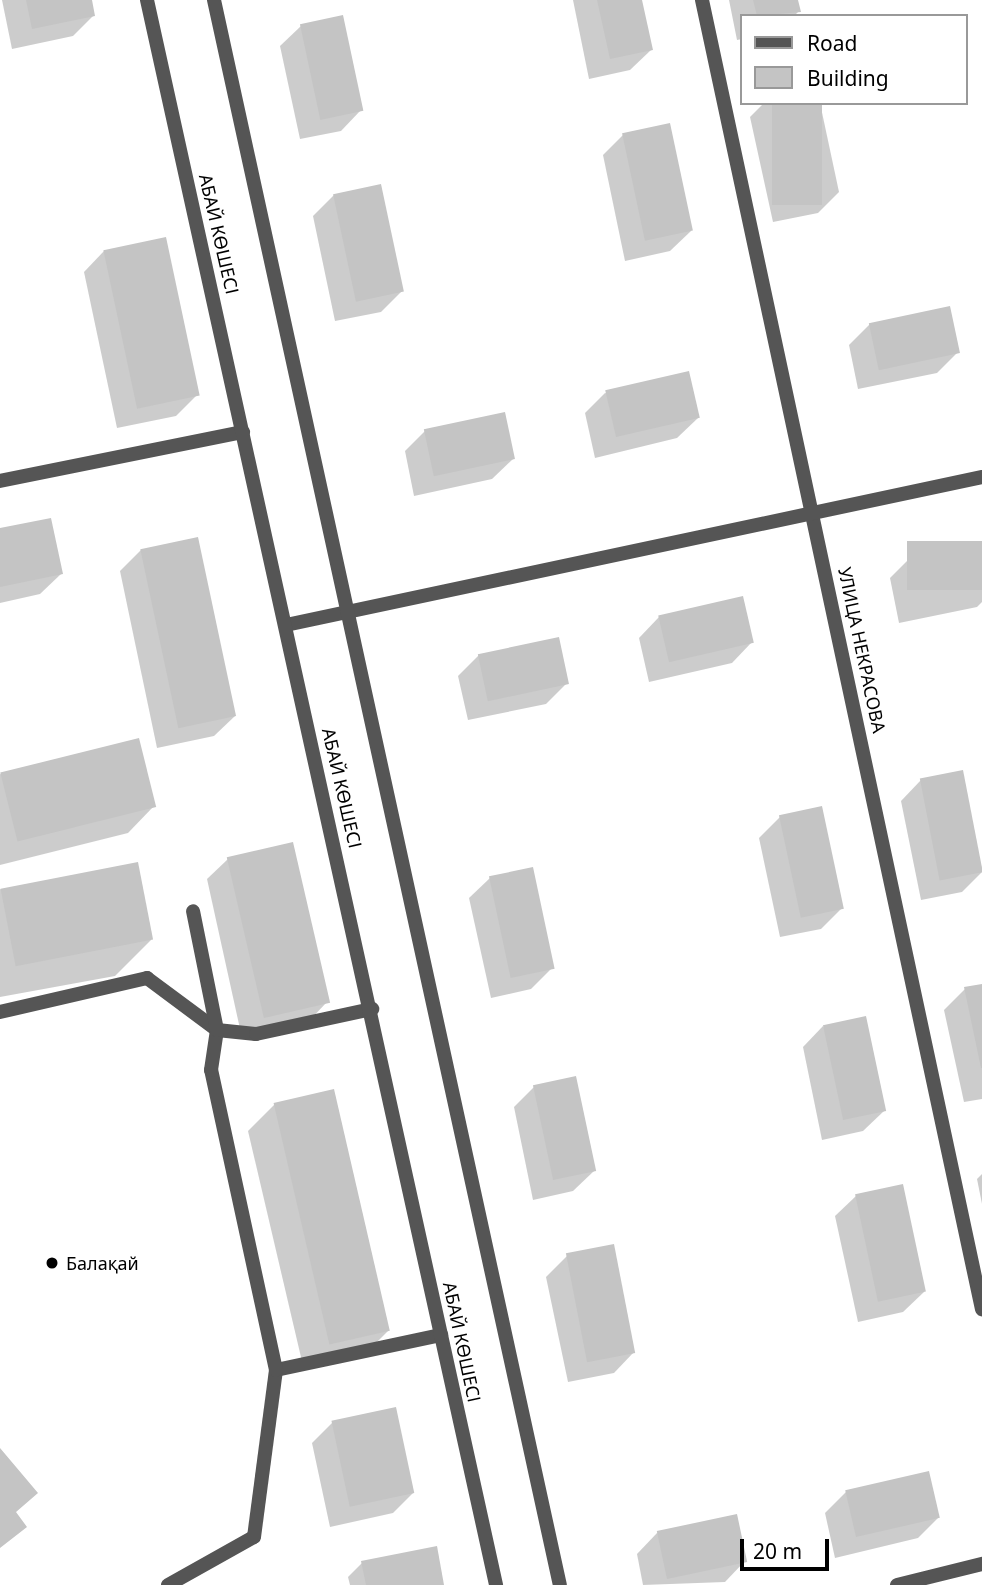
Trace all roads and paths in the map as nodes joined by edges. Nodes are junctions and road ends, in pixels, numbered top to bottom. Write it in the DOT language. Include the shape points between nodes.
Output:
graph roads {
  1 [pos="147,0"];
  2 [pos="214,0"];
  3 [pos="702,0"];
  4 [pos="243,432"];
  5 [pos="982,477"];
  6 [pos="0,481"];
  7 [pos="813,513"];
  8 [pos="349,611"];
  9 [pos="286,625"];
  10 [pos="193,911"];
  11 [pos="372,1009"];
  12 [pos="0,1012"];
  13 [pos="216,1030"];
  14 [pos="982,1310"];
  15 [pos="441,1335"];
  16 [pos="276,1370"];
  17 [pos="982,1564"];
  18 [pos="168,1585"];
  19 [pos="496,1585"];
  20 [pos="560,1585"];
  21 [pos="897,1585"];
  1 -- 4 [label="street, АБАЙ КӨШЕСІ"];
  2 -- 8 [label="street"];
  3 -- 7 [label="street, УЛИЦА НЕКРАСОВА"];
  4 -- 6 [label="street"];
  4 -- 9 [label="street, АБАЙ КӨШЕСІ"];
  5 -- 7 [label="street"];
  7 -- 8 [label="street"];
  7 -- 14 [label="street, УЛИЦА НЕКРАСОВА"];
  8 -- 9 [label="street"];
  8 -- 20 [label="street"];
  9 -- 11 [label="street, АБАЙ КӨШЕСІ"];
  10 -- 13 [label="street"];
  11 -- 13 [label="street" via="256,1034"];
  11 -- 15 [label="street, АБАЙ КӨШЕСІ"];
  12 -- 13 [label="street" via="147,978"];
  13 -- 16 [label="street" via="211,1070"];
  15 -- 16 [label="street"];
  15 -- 19 [label="street, АБАЙ КӨШЕСІ"];
  16 -- 18 [label="street" via="254,1537"];
  17 -- 21 [label="street"];
}
